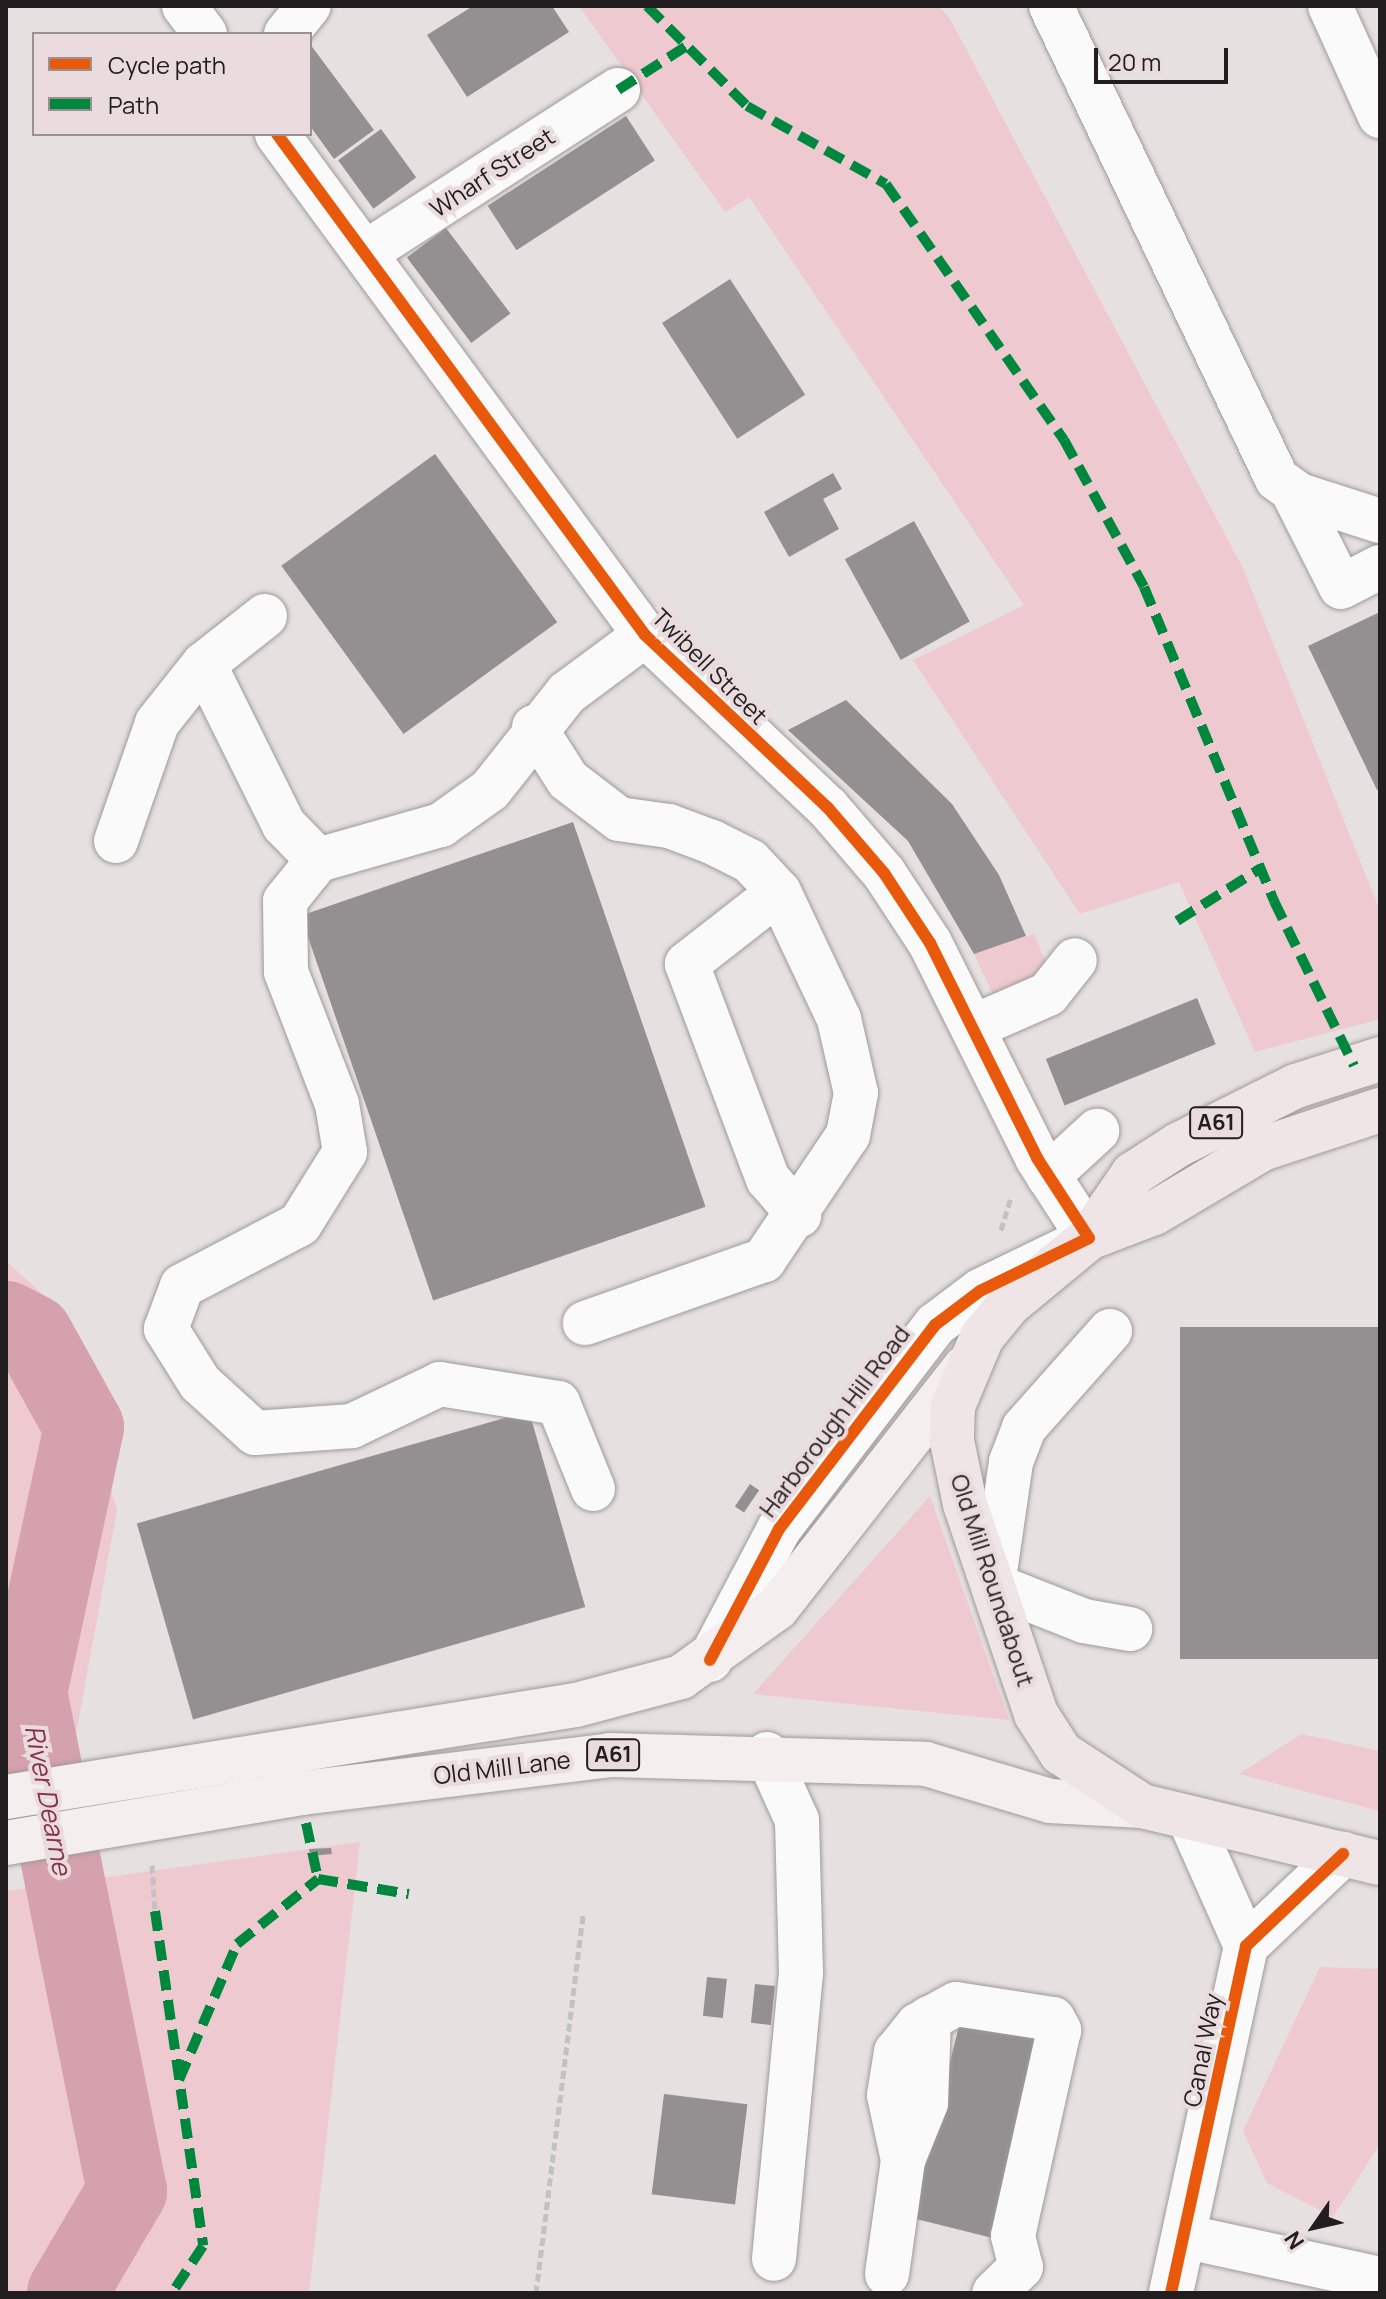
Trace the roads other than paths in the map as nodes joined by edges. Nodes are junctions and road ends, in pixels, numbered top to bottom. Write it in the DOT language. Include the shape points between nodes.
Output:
graph roads {
  1 [pos="184,6"];
  2 [pos="309,6"];
  3 [pos="1051,6"];
  4 [pos="1330,6"];
  5 [pos="204,32"];
  6 [pos="288,32"];
  7 [pos="618,90"];
  8 [pos="1380,116"];
  9 [pos="278,136"];
  10 [pos="365,253"];
  11 [pos="1293,492"];
  12 [pos="1363,515"];
  13 [pos="1380,567"];
  14 [pos="265,616"];
  15 [pos="645,635"];
  16 [pos="204,664"];
  17 [pos="534,727"];
  18 [pos="116,841"];
  19 [pos="318,860"];
  20 [pos="779,892"];
  21 [pos="1075,960"];
  22 [pos="973,1027"];
  23 [pos="1380,1059"];
  24 [pos="1380,1110"];
  25 [pos="1097,1131"];
  26 [pos="1048,1176"];
  27 [pos="799,1215"];
  28 [pos="1089,1238"];
  29 [pos="585,1323"];
  30 [pos="1110,1331"];
  31 [pos="965,1367"];
  32 [pos="593,1489"];
  33 [pos="993,1585"];
  34 [pos="1130,1629"];
  35 [pos="696,1668"];
  36 [pos="767,1754"];
  37 [pos="6,1797"];
  38 [pos="1142,1806"];
  39 [pos="1189,1818"];
  40 [pos="6,1843"];
  41 [pos="1362,1858"];
  42 [pos="1246,1946"];
  43 [pos="1187,2237"];
  44 [pos="774,2259"];
  45 [pos="887,2274"];
  46 [pos="1380,2279"];
  47 [pos="994,2293"];
  48 [pos="1171,2293"];
  1 -- 5 [label="street"];
  2 -- 6 [label="street"];
  3 -- 11 [label="street" via="1277,479"];
  4 -- 8 [label="street"];
  7 -- 10 [label="street, Wharf Street"];
  9 -- 10 [label="street, Twibell Street"];
  10 -- 15 [label="street, Twibell Street"];
  11 -- 12 [label="street"];
  11 -- 13 [label="street" via="1341,587"];
  14 -- 16 [label="street"];
  15 -- 17 [label="street"];
  15 -- 22 [label="street, Twibell Street" via="828,808 884,873"];
  16 -- 18 [label="street" via="157,723"];
  16 -- 19 [label="street" via="284,825"];
  17 -- 19 [label="street" via="490,790 441,825"];
  17 -- 20 [label="street" via="568,780 619,819 669,826 712,842 750,861"];
  19 -- 32 [label="street" via="285,901 286,972 337,1104 345,1152 300,1224 182,1286 166,1329 200,1383 255,1433 352,1426 440,1384 558,1403"];
  20 -- 27 [label="street" via="839,1019 856,1093 848,1135"];
  20 -- 27 [label="street" via="687,964 768,1179"];
  21 -- 22 [label="street" via="1048,994"];
  22 -- 26 [label="street, Twibell Street"];
  23 -- 28 [label="highway, Harborough Hill Road / A61" via="1296,1086 1178,1145 1133,1174"];
  24 -- 28 [label="highway, Old Mill Roundabout" via="1262,1149 1154,1213"];
  25 -- 26 [label="street"];
  26 -- 28 [label="street, Twibell Street"];
  27 -- 29 [label="street" via="764,1260"];
  28 -- 31 [label="highway, Old Mill Roundabout" via="1009,1304"];
  28 -- 35 [label="street, Harborough Hill Road" via="980,1291 935,1325 779,1529"];
  30 -- 33 [label="street" via="1024,1428 1011,1462"];
  31 -- 33 [label="highway, Old Mill Roundabout" via="953,1406 952,1441"];
  31 -- 35 [label="main road, A61" via="777,1608"];
  33 -- 34 [label="street" via="1084,1621"];
  33 -- 38 [label="highway, Old Mill Roundabout" via="1047,1735 1085,1773"];
  35 -- 37 [label="main road, Old Mill Lane / A61" via="576,1705"];
  36 -- 38 [label="main road, Old Mill Lane / A61" via="926,1764 1050,1801"];
  36 -- 40 [label="main road, Old Mill Lane / A61" via="523,1762"];
  36 -- 44 [label="street" via="797,1820 801,1973"];
  38 -- 39 [label="highway, Old Mill Roundabout"];
  39 -- 41 [label="highway, Old Mill Roundabout"];
  39 -- 42 [label="street"];
  41 -- 42 [label="street"];
  42 -- 43 [label="street, Canal Way"];
  43 -- 46 [label="street"];
  43 -- 48 [label="street, Canal Way"];
  45 -- 47 [label="street" via="903,2160 926,2103 929,2018 956,2004 1058,2023 1013,2236 1021,2267"];
}
